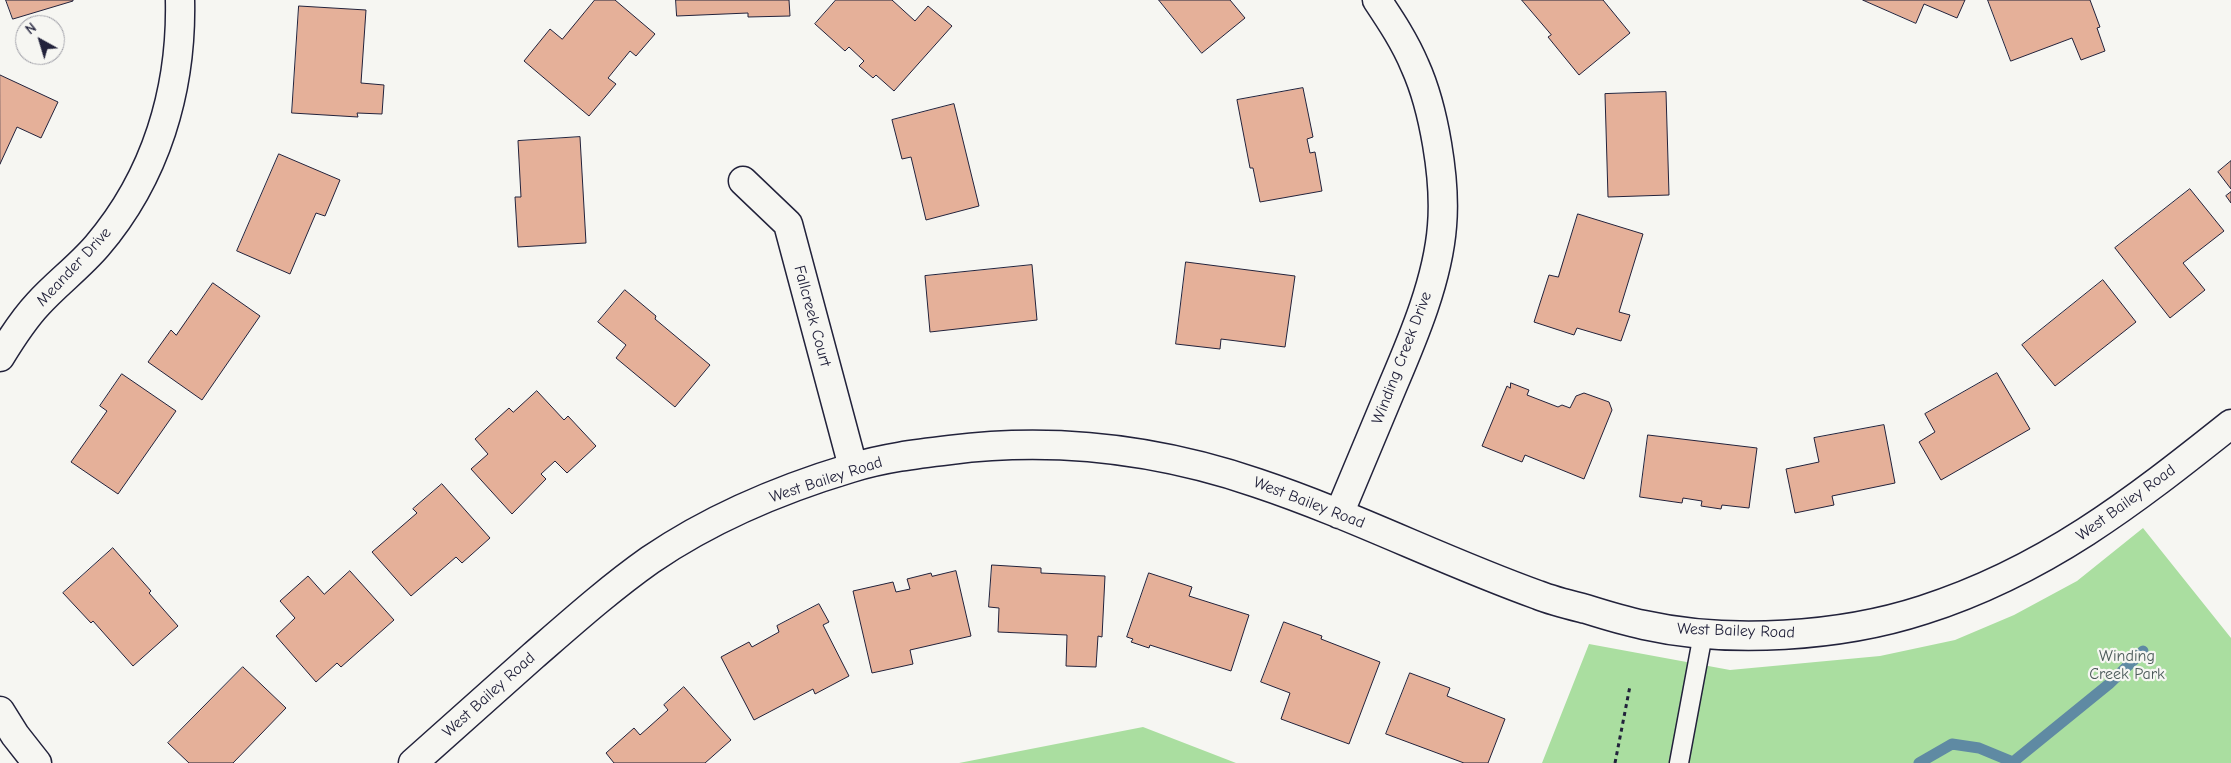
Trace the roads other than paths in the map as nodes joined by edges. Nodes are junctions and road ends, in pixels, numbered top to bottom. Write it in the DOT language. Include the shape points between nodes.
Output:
graph roads {
  1 [pos="180,0"];
  2 [pos="1377,0"];
  3 [pos="743,181"];
  4 [pos="0,357"];
  5 [pos="2231,424"];
  6 [pos="853,467"];
  7 [pos="1339,514"];
  8 [pos="1703,634"];
  9 [pos="0,711"];
  10 [pos="37,763"];
  11 [pos="413,763"];
  12 [pos="1679,763"];
  1 -- 4 [label="street, Meander Drive" via="178,62 172,99 148,169 115,224 37,305"];
  2 -- 7 [label="street, Winding Creek Drive" via="1416,67 1441,167 1442,226 1434,269 1410,346"];
  3 -- 6 [label="street, Fallcreek Court" via="788,224"];
  5 -- 8 [label="street, West Bailey Road" via="2141,495 2082,536 1966,595 1891,620 1841,630 1798,634"];
  6 -- 7 [label="street, West Bailey Road" via="966,448 1044,444 1101,448 1188,462 1257,483"];
  6 -- 11 [label="street, West Bailey Road" via="743,508 653,558 562,630"];
  7 -- 8 [label="street, West Bailey Road" via="1541,597 1645,626"];
  8 -- 12 [label="lane"];
  9 -- 10 [label="street"];
}
